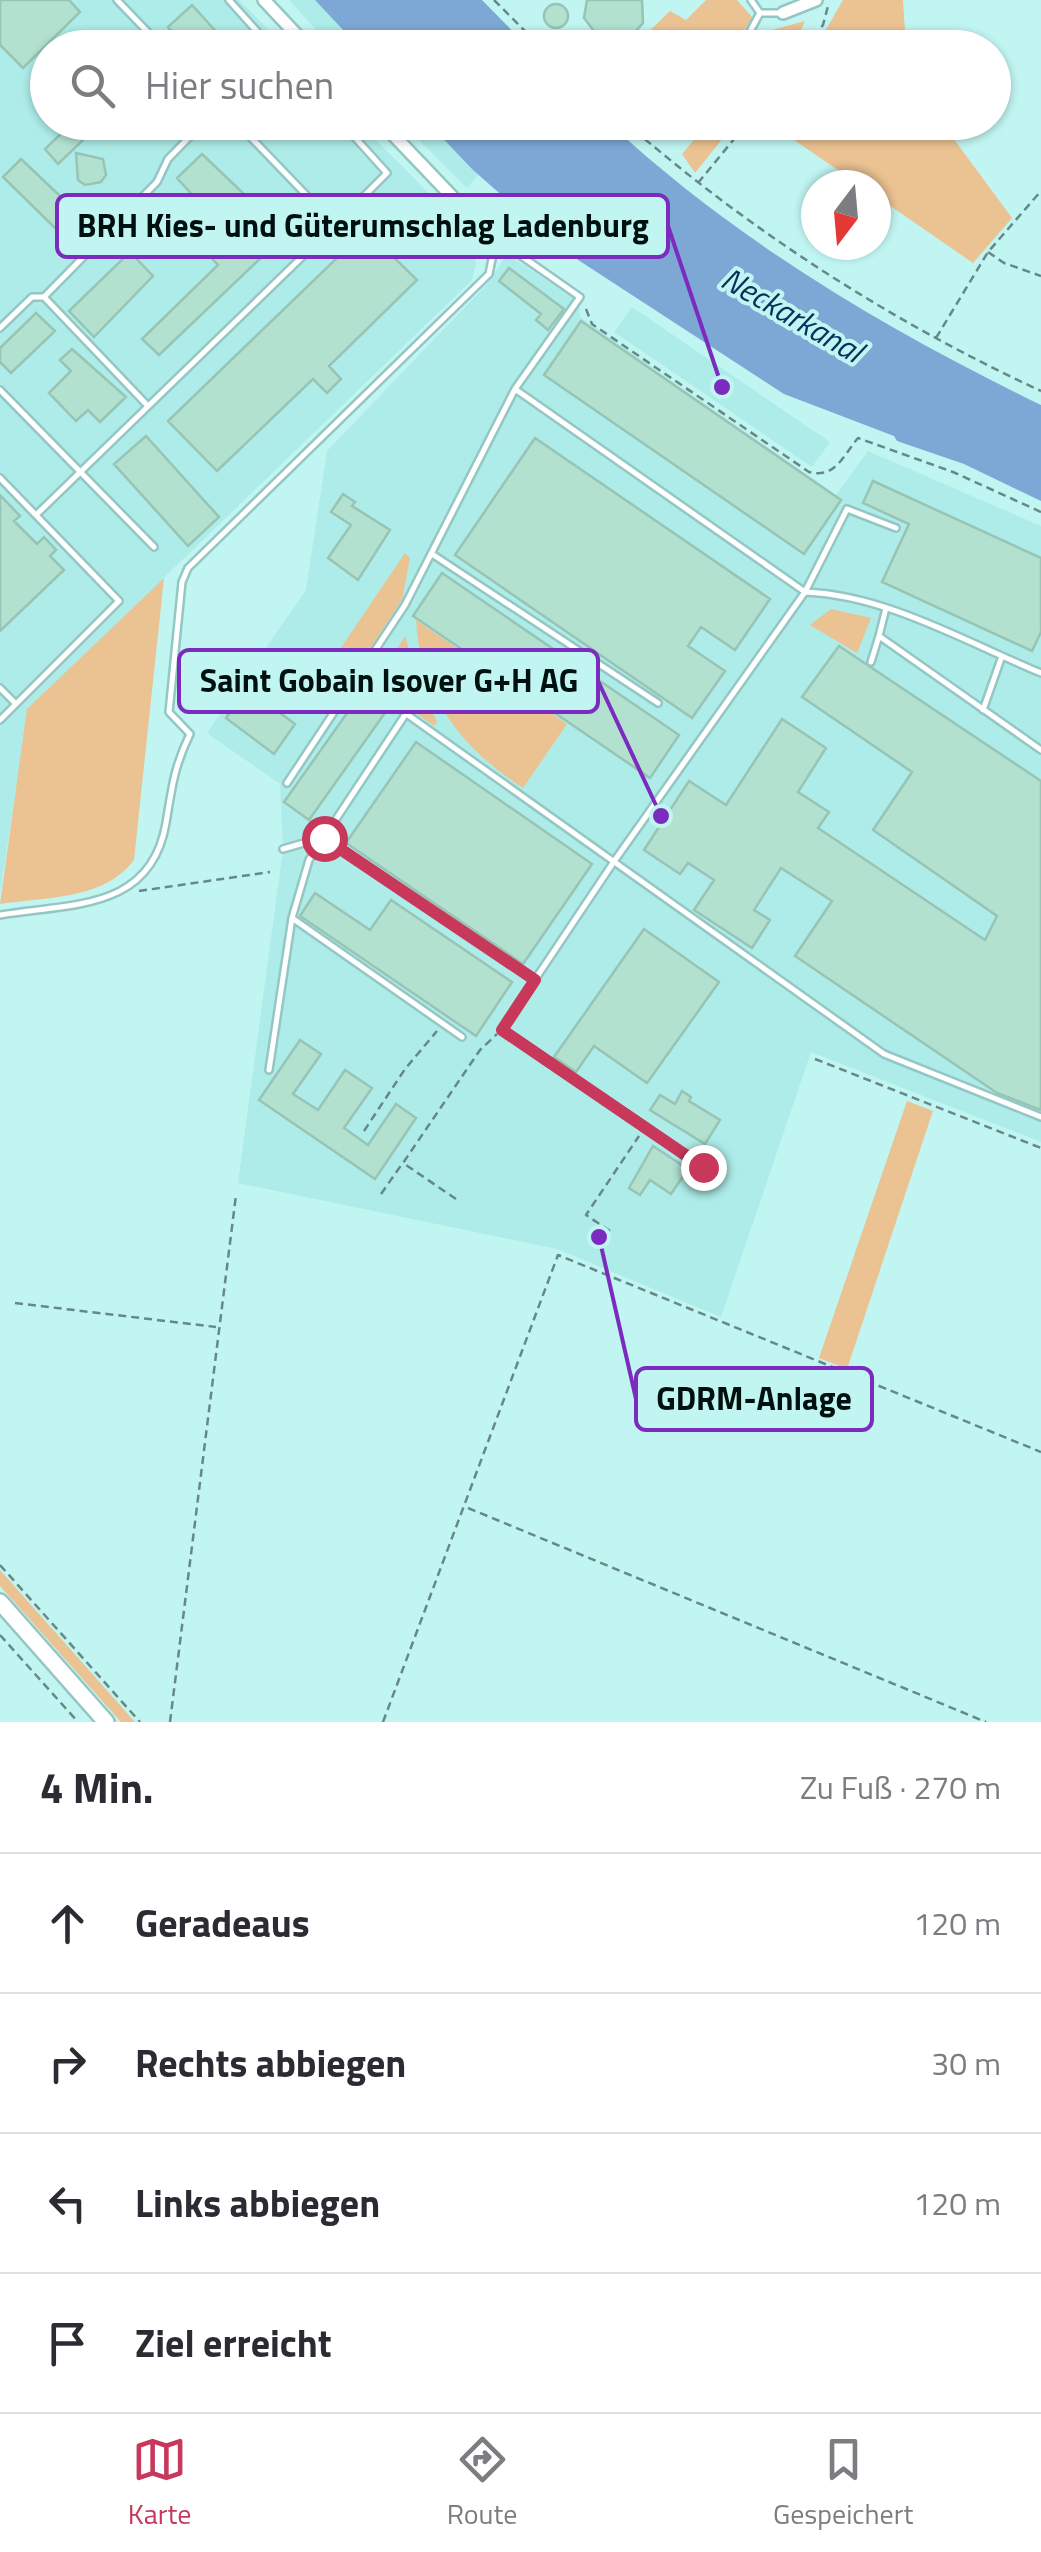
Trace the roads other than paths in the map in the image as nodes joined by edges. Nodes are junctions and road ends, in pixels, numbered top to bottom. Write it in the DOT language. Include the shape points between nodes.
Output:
graph roads {
  1 [pos="117,0"];
  2 [pos="229,0"];
  3 [pos="264,0"];
  4 [pos="752,0"];
  5 [pos="816,0"];
  6 [pos="760,13"];
  7 [pos="783,13"];
  8 [pos="146,30"];
  9 [pos="256,30"];
  10 [pos="293,30"];
  11 [pos="751,30"];
  12 [pos="186,140"];
  13 [pos="253,140"];
  14 [pos="357,140"];
  15 [pos="399,140"];
  16 [pos="335,225"];
  17 [pos="483,229"];
  18 [pos="44,297"];
  19 [pos="0,328"];
  20 [pos="515,389"];
  21 [pos="0,390"];
  22 [pos="148,406"];
  23 [pos="80,472"];
  24 [pos="0,478"];
  25 [pos="36,516"];
  26 [pos="896,528"];
  27 [pos="154,547"];
  28 [pos="432,554"];
  29 [pos="804,592"];
  30 [pos="886,608"];
  31 [pos="879,636"];
  32 [pos="1002,656"];
  33 [pos="871,662"];
  34 [pos="1041,673"];
  35 [pos="356,678"];
  36 [pos="0,688"];
  37 [pos="16,704"];
  38 [pos="658,704"];
  39 [pos="982,710"];
  40 [pos="407,712"];
  41 [pos="0,720"];
  42 [pos="1041,750"];
  43 [pos="287,784"];
  44 [pos="324,838"];
  45 [pos="283,850"];
  46 [pos="615,860"];
  47 [pos="0,915"];
  48 [pos="292,918"];
  49 [pos="535,980"];
  50 [pos="462,1037"];
  51 [pos="270,1070"];
  52 [pos="1041,1117"];
  53 [pos="703,1167"];
  54 [pos="0,1602"];
  55 [pos="106,1722"];
  1 -- 8 [label="lane"];
  2 -- 9 [label="lane"];
  3 -- 10 [label="street"];
  4 -- 6 [label="lane"];
  5 -- 7 [label="street"];
  6 -- 7 [label="lane"];
  6 -- 11 [label="lane"];
  12 -- 18 [label="lane" via="158,182"];
  13 -- 16 [label="lane"];
  14 -- 16 [label="lane" via="387,173"];
  15 -- 17 [label="street"];
  16 -- 22 [label="lane"];
  17 -- 20 [label="lane" via="580,297"];
  17 -- 47 [label="lane" via="493,254 489,274 188,568 169,712 190,734 173,769 166,827 151,868 122,893"];
  18 -- 19 [label="lane" via="32,297"];
  18 -- 22 [label="lane"];
  20 -- 28 [label="lane"];
  20 -- 29 [label="lane"];
  21 -- 23 [label="lane"];
  22 -- 23 [label="lane"];
  23 -- 25 [label="lane"];
  23 -- 27 [label="lane"];
  24 -- 25 [label="lane"];
  25 -- 37 [label="lane" via="119,601"];
  26 -- 29 [label="lane" via="847,509"];
  28 -- 35 [label="lane"];
  28 -- 38 [label="lane"];
  29 -- 30 [label="lane"];
  29 -- 46 [label="lane"];
  30 -- 31 [label="lane"];
  30 -- 32 [label="lane"];
  31 -- 33 [label="lane"];
  31 -- 39 [label="lane"];
  32 -- 34 [label="lane"];
  32 -- 39 [label="lane"];
  35 -- 40 [label="lane"];
  35 -- 43 [label="lane"];
  36 -- 37 [label="lane"];
  37 -- 41 [label="lane"];
  39 -- 42 [label="lane"];
  40 -- 44 [label="lane"];
  40 -- 46 [label="lane"];
  44 -- 45 [label="lane"];
  44 -- 48 [label="lane" via="309,860"];
  44 -- 49 [label="lane"];
  46 -- 49 [label="lane"];
  46 -- 52 [label="lane" via="884,1054"];
  48 -- 50 [label="lane"];
  48 -- 51 [label="lane"];
  49 -- 53 [label="lane" via="502,1030"];
  54 -- 55 [label="main road"];
}
